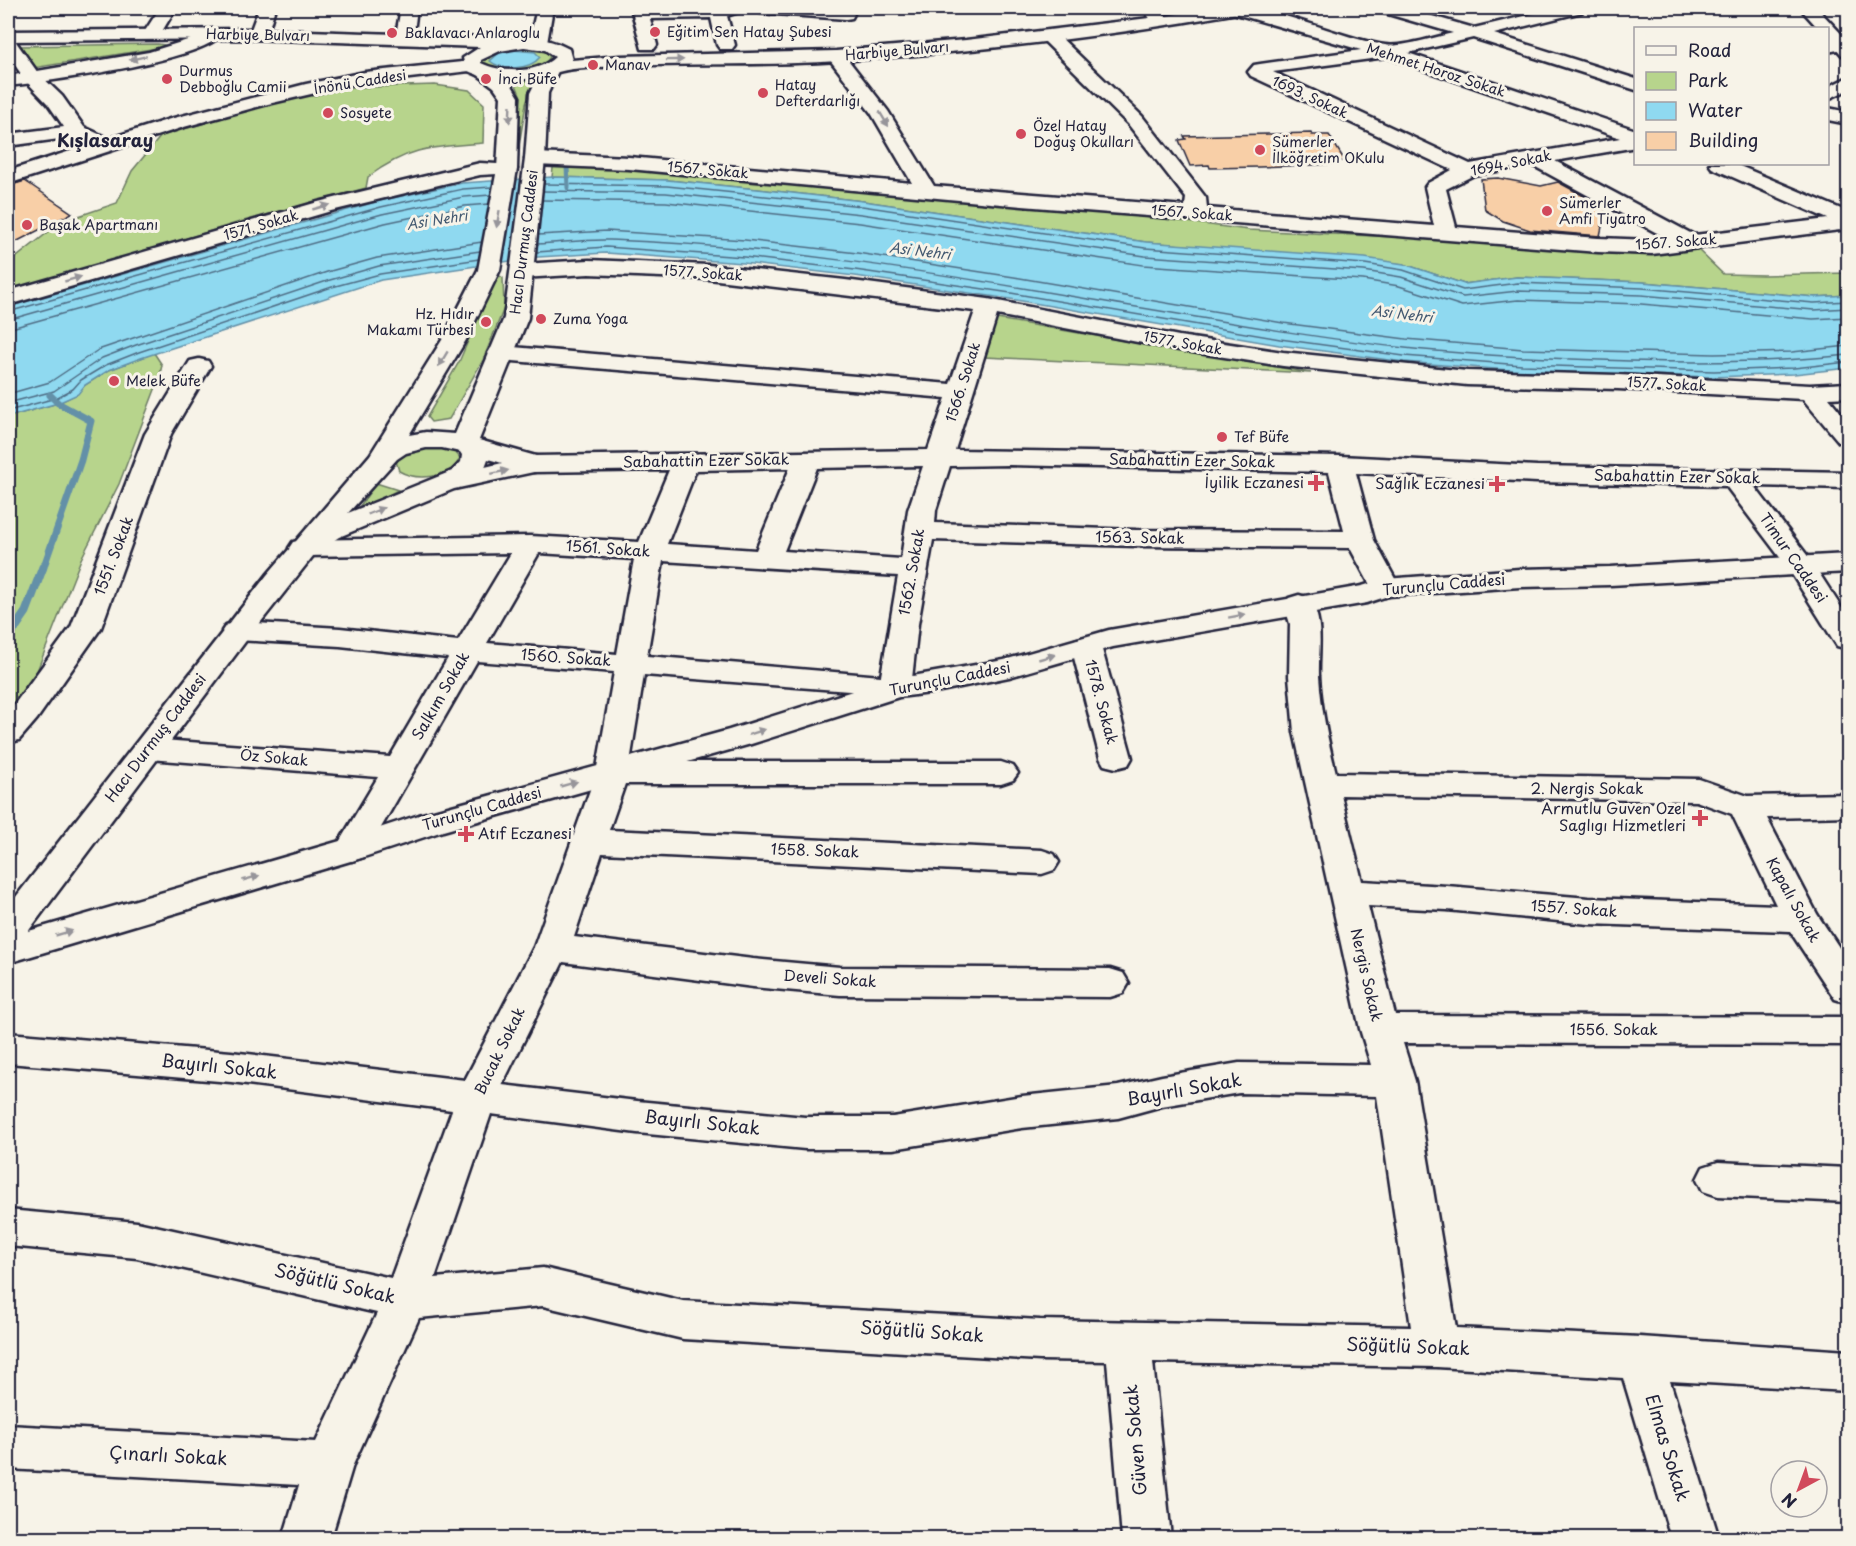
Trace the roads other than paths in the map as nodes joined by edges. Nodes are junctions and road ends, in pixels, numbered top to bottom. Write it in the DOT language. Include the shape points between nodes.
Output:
graph roads {
  1 [pos="168,8"];
  2 [pos="267,8"];
  3 [pos="409,8"];
  4 [pos="545,8"];
  5 [pos="760,8"];
  6 [pos="1214,8"];
  7 [pos="1236,8"];
  8 [pos="1576,8"];
  9 [pos="1808,8"];
  10 [pos="726,10"];
  11 [pos="639,11"];
  12 [pos="1154,12"];
  13 [pos="1387,16"];
  14 [pos="1823,27"];
  15 [pos="842,31"];
  16 [pos="1366,31"];
  17 [pos="152,34"];
  18 [pos="1475,34"];
  19 [pos="1829,34"];
  20 [pos="258,35"];
  21 [pos="8,36"];
  22 [pos="1050,36"];
  23 [pos="210,37"];
  24 [pos="1335,39"];
  25 [pos="404,40"];
  26 [pos="8,42"];
  27 [pos="508,43"];
  28 [pos="544,44"];
  29 [pos="582,45"];
  30 [pos="604,45"];
  31 [pos="648,45"];
  32 [pos="726,45"];
  33 [pos="1839,47"];
  34 [pos="1386,51"];
  35 [pos="476,65"];
  36 [pos="552,68"];
  37 [pos="32,77"];
  38 [pos="8,81"];
  39 [pos="1630,81"];
  40 [pos="1848,83"];
  41 [pos="1829,93"];
  42 [pos="1829,105"];
  43 [pos="1848,105"];
  44 [pos="1829,114"];
  45 [pos="1848,118"];
  46 [pos="77,131"];
  47 [pos="1634,139"];
  48 [pos="1634,139"];
  49 [pos="8,140"];
  50 [pos="107,145"];
  51 [pos="1534,158"];
  52 [pos="534,162"];
  53 [pos="1721,165"];
  54 [pos="507,169"];
  55 [pos="1468,170"];
  56 [pos="8,178"];
  57 [pos="927,191"];
  58 [pos="1196,214"];
  59 [pos="1848,221"];
  60 [pos="1448,233"];
  61 [pos="1692,243"];
  62 [pos="522,271"];
  63 [pos="12,296"];
  64 [pos="987,306"];
  65 [pos="500,353"];
  66 [pos="199,366"];
  67 [pos="1848,390"];
  68 [pos="960,392"];
  69 [pos="1810,392"];
  70 [pos="1848,437"];
  71 [pos="464,444"];
  72 [pos="938,458"];
  73 [pos="807,460"];
  74 [pos="380,461"];
  75 [pos="686,461"];
  76 [pos="534,464"];
  77 [pos="1340,464"];
  78 [pos="1734,478"];
  79 [pos="1848,480"];
  80 [pos="443,484"];
  81 [pos="921,531"];
  82 [pos="1360,540"];
  83 [pos="530,544"];
  84 [pos="304,547"];
  85 [pos="650,551"];
  86 [pos="767,558"];
  87 [pos="1848,563"];
  88 [pos="1800,565"];
  89 [pos="912,568"];
  90 [pos="1385,588"];
  91 [pos="1299,604"];
  92 [pos="237,631"];
  93 [pos="1848,640"];
  94 [pos="1086,646"];
  95 [pos="468,651"];
  96 [pos="630,663"];
  97 [pos="895,688"];
  98 [pos="8,733"];
  99 [pos="149,749"];
  100 [pos="1116,758"];
  101 [pos="399,768"];
  102 [pos="612,773"];
  103 [pos="1001,773"];
  104 [pos="1322,784"];
  105 [pos="1848,805"];
  106 [pos="1745,807"];
  107 [pos="589,842"];
  108 [pos="352,849"];
  109 [pos="1042,862"];
  110 [pos="1347,894"];
  111 [pos="1801,919"];
  112 [pos="8,932"];
  113 [pos="552,947"];
  114 [pos="8,950"];
  115 [pos="1110,983"];
  116 [pos="1848,989"];
  117 [pos="1378,1029"];
  118 [pos="1848,1031"];
  119 [pos="8,1048"];
  120 [pos="1395,1081"];
  121 [pos="477,1096"];
  122 [pos="1718,1179"];
  123 [pos="1848,1185"];
  124 [pos="8,1228"];
  125 [pos="405,1300"];
  126 [pos="1128,1341"];
  127 [pos="1437,1347"];
  128 [pos="1640,1357"];
  129 [pos="1848,1371"];
  130 [pos="8,1447"];
  131 [pos="329,1465"];
  132 [pos="307,1539"];
  133 [pos="1146,1539"];
  134 [pos="1695,1539"];
  1 -- 17 [label="street"];
  2 -- 20 [label="street"];
  3 -- 25 [label="street"];
  4 -- 28 [label="street"];
  5 -- 15 [label="street"];
  6 -- 12 [label="street, Harbiye Bulvarı"];
  7 -- 22 [label="street, Harbiye Bulvarı"];
  7 -- 24 [label="street, Mehmet Horoz Sokak"];
  8 -- 18 [label="street, 1693. Sokak"];
  9 -- 14 [label="street"];
  10 -- 11 [label="street"];
  10 -- 32 [label="street"];
  11 -- 31 [label="street"];
  12 -- 15 [label="street, Harbiye Bulvarı" via="943,40"];
  13 -- 18 [label="street" via="1418,17"];
  15 -- 22 [label="street, Harbiye Bulvarı"];
  15 -- 32 [label="street, Harbiye Bulvarı"];
  36 -- 15 [label="street, Harbiye Bulvarı, one-way"];
  15 -- 57 [label="street, one-way" via="879,111"];
  16 -- 24 [label="street"];
  17 -- 21 [label="street, Harbiye Bulvarı"];
  17 -- 23 [label="street, Harbiye Bulvarı"];
  18 -- 34 [label="street, 1693. Sokak"];
  18 -- 39 [label="street"];
  19 -- 33 [label="street"];
  20 -- 23 [label="street, Harbiye Bulvarı"];
  20 -- 25 [label="street, Harbiye Bulvarı"];
  22 -- 58 [label="street" via="1134,120 1196,198"];
  23 -- 26 [label="street, Harbiye Bulvarı"];
  23 -- 35 [label="street, Harbiye Bulvarı" via="423,48"];
  23 -- 37 [label="street, one-way" via="191,47"];
  24 -- 34 [label="street, Mehmet Horoz Sokak"];
  25 -- 27 [label="street, Harbiye Bulvarı"];
  26 -- 37 [label="street"];
  27 -- 28 [label="street, Harbiye Bulvarı"];
  27 -- 35 [label="street, Harbiye Bulvarı" via="486,50"];
  28 -- 29 [label="street, Harbiye Bulvarı"];
  28 -- 36 [label="street" via="563,53 564,58"];
  30 -- 31 [label="street, Harbiye Bulvarı"];
  31 -- 32 [label="street, Harbiye Bulvarı"];
  34 -- 47 [label="street, Mehmet Horoz Sokak"];
  34 -- 55 [label="street, 1693. Sokak" via="1257,72"];
  35 -- 36 [label="street, Harbiye Bulvarı" via="511,75"];
  35 -- 50 [label="street, İnönü Caddesi" via="352,80 250,103"];
  35 -- 54 [label="street, Hacı Durmuş Caddesi, one-way" via="501,83 510,97"];
  36 -- 52 [label="street, Hacı Durmuş Caddesi" via="539,93"];
  37 -- 38 [label="street"];
  37 -- 46 [label="street"];
  40 -- 41 [label="street"];
  42 -- 43 [label="street"];
  44 -- 45 [label="street"];
  46 -- 49 [label="street"];
  46 -- 50 [label="street"];
  48 -- 51 [label="street, 1694. Sokak"];
  50 -- 56 [label="street, İnönü Caddesi"];
  51 -- 55 [label="street, 1694. Sokak"];
  51 -- 61 [label="street"];
  52 -- 57 [label="street, 1567. Sokak" via="629,163"];
  52 -- 62 [label="street, Hacı Durmuş Caddesi"];
  53 -- 59 [label="street"];
  63 -- 54 [label="street, 1571. Sokak, one-way" via="325,206 480,169"];
  54 -- 74 [label="street, Hacı Durmuş Caddesi, one-way" via="489,270 481,290"];
  55 -- 60 [label="street, 1694. Sokak" via="1436,187"];
  57 -- 58 [label="street, 1567. Sokak"];
  58 -- 60 [label="street, 1567. Sokak"];
  59 -- 61 [label="street, 1567. Sokak"];
  60 -- 61 [label="street, 1567. Sokak" via="1598,245 1652,247"];
  62 -- 64 [label="street, 1577. Sokak" via="589,267 710,272"];
  62 -- 65 [label="street, Hacı Durmuş Caddesi" via="516,318"];
  64 -- 68 [label="street, 1566. Sokak"];
  64 -- 69 [label="street, 1577. Sokak" via="1283,359 1467,378"];
  65 -- 68 [label="street"];
  65 -- 71 [label="street, Hacı Durmuş Caddesi"];
  66 -- 98 [label="street, 1551. Sokak" via="158,434 86,628"];
  67 -- 69 [label="street, 1577. Sokak"];
  68 -- 72 [label="street, 1566. Sokak"];
  69 -- 70 [label="street"];
  71 -- 74 [label="street, Hacı Durmuş Caddesi" via="443,439 412,441 387,453"];
  71 -- 76 [label="street, Sabahattin Ezer Sokak"];
  71 -- 80 [label="street, Hacı Durmuş Caddesi" via="473,450 474,464 461,477"];
  72 -- 73 [label="street, Sabahattin Ezer Sokak"];
  72 -- 77 [label="street, Sabahattin Ezer Sokak"];
  72 -- 81 [label="street, 1562. Sokak" via="922,510"];
  73 -- 75 [label="street, Sabahattin Ezer Sokak"];
  73 -- 86 [label="street"];
  74 -- 80 [label="street, Hacı Durmuş Caddesi" via="382,476 389,482 417,487"];
  74 -- 84 [label="street, Hacı Durmuş Caddesi"];
  75 -- 76 [label="street, Sabahattin Ezer Sokak"];
  75 -- 85 [label="street, Bucak Sokak"];
  80 -- 76 [label="street, Sabahattin Ezer Sokak, one-way"];
  77 -- 78 [label="street, Sabahattin Ezer Sokak"];
  77 -- 82 [label="street"];
  78 -- 79 [label="street, Sabahattin Ezer Sokak"];
  78 -- 88 [label="street, Timur Caddesi"];
  84 -- 80 [label="street, Hacı Durmuş Caddesi, one-way" via="328,531"];
  81 -- 82 [label="street, 1563. Sokak"];
  81 -- 89 [label="street, 1562. Sokak"];
  82 -- 90 [label="street"];
  83 -- 84 [label="street, 1561. Sokak"];
  83 -- 85 [label="street, 1561. Sokak"];
  83 -- 95 [label="street, Salkım Sokak"];
  84 -- 92 [label="street, Hacı Durmuş Caddesi"];
  85 -- 86 [label="street, 1561. Sokak"];
  85 -- 96 [label="street, Bucak Sokak"];
  86 -- 89 [label="street, 1561. Sokak"];
  87 -- 88 [label="street, Turunçlu Caddesi"];
  88 -- 90 [label="street, Turunçlu Caddesi"];
  88 -- 93 [label="street, Timur Caddesi"];
  89 -- 97 [label="street, 1562. Sokak"];
  90 -- 91 [label="street, Turunçlu Caddesi"];
  94 -- 91 [label="street, Turunçlu Caddesi, one-way"];
  91 -- 104 [label="street, Nergis Sokak" via="1305,624 1304,676 1310,732"];
  92 -- 95 [label="street, 1560. Sokak"];
  92 -- 99 [label="street, Hacı Durmuş Caddesi"];
  97 -- 94 [label="street, Turunçlu Caddesi, one-way" via="1009,668"];
  94 -- 100 [label="street, 1578. Sokak"];
  95 -- 96 [label="street, 1560. Sokak"];
  95 -- 101 [label="street, Salkım Sokak"];
  96 -- 97 [label="street, 1560. Sokak"];
  96 -- 102 [label="street, Bucak Sokak"];
  102 -- 97 [label="street, Turunçlu Caddesi, one-way"];
  99 -- 101 [label="street, Öz Sokak"];
  99 -- 112 [label="street, Hacı Durmuş Caddesi"];
  101 -- 108 [label="street, Salkım Sokak"];
  102 -- 103 [label="street"];
  102 -- 107 [label="street, Bucak Sokak"];
  108 -- 102 [label="street, Turunçlu Caddesi, one-way"];
  104 -- 106 [label="street, 2. Nergis Sokak" via="1699,790"];
  104 -- 110 [label="street, Nergis Sokak"];
  105 -- 106 [label="street, 2. Nergis Sokak"];
  106 -- 111 [label="street, Kapalı Sokak"];
  107 -- 109 [label="street, 1558. Sokak"];
  107 -- 113 [label="street, Bucak Sokak"];
  114 -- 108 [label="street, Turunçlu Caddesi, one-way"];
  110 -- 111 [label="street, 1557. Sokak" via="1447,898 1589,911"];
  110 -- 117 [label="street, Nergis Sokak"];
  111 -- 116 [label="street, Kapalı Sokak"];
  113 -- 115 [label="street, Develi Sokak" via="840,981"];
  113 -- 121 [label="street, Bucak Sokak"];
  117 -- 118 [label="street, 1556. Sokak"];
  117 -- 120 [label="street, Nergis Sokak"];
  119 -- 121 [label="street, Bayırlı Sokak" via="231,1067"];
  120 -- 121 [label="street, Bayırlı Sokak" via="1239,1078 1118,1102 893,1133 805,1133"];
  120 -- 127 [label="street, Nergis Sokak"];
  121 -- 125 [label="street, Bucak Sokak"];
  122 -- 123 [label="street"];
  124 -- 125 [label="street, Söğütlü Sokak" via="137,1240"];
  125 -- 126 [label="street, Söğütlü Sokak" via="543,1287 683,1320 1041,1340"];
  125 -- 131 [label="street, Bucak Sokak"];
  126 -- 127 [label="street, Söğütlü Sokak"];
  126 -- 133 [label="street, Güven Sokak"];
  127 -- 128 [label="street, Söğütlü Sokak"];
  128 -- 129 [label="street, Söğütlü Sokak"];
  128 -- 134 [label="street, Elmas Sokak"];
  130 -- 131 [label="street, Çınarlı Sokak"];
  131 -- 132 [label="street, Bucak Sokak"];
}
